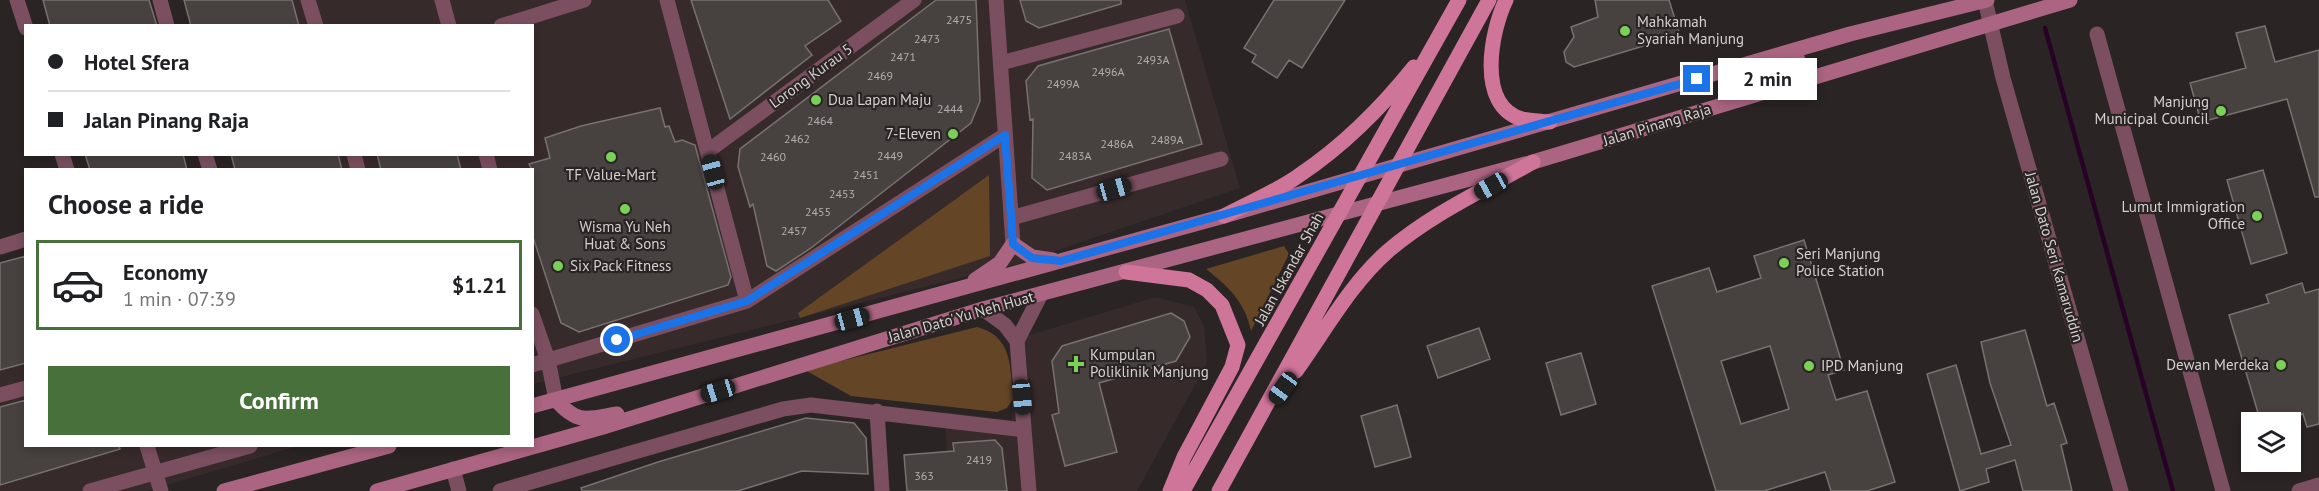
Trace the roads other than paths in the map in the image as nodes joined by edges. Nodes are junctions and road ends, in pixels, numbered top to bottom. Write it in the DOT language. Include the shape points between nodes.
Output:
graph roads {
  1 [pos="17,0"];
  2 [pos="160,0"];
  3 [pos="308,0"];
  4 [pos="442,0"];
  5 [pos="584,0"];
  6 [pos="667,0"];
  7 [pos="914,0"];
  8 [pos="996,0"];
  9 [pos="1459,0"];
  10 [pos="1489,0"];
  11 [pos="1506,0"];
  12 [pos="1986,0"];
  13 [pos="2070,0"];
  14 [pos="1178,16"];
  15 [pos="1990,23"];
  16 [pos="25,24"];
  17 [pos="166,24"];
  18 [pos="315,24"];
  19 [pos="448,24"];
  20 [pos="507,24"];
  21 [pos="2097,34"];
  22 [pos="1438,37"];
  23 [pos="1795,50"];
  24 [pos="1000,63"];
  25 [pos="1804,81"];
  26 [pos="1550,122"];
  27 [pos="1005,135"];
  28 [pos="708,151"];
  29 [pos="1221,159"];
  30 [pos="1533,162"];
  31 [pos="1398,166"];
  32 [pos="1361,176"];
  33 [pos="1379,202"];
  34 [pos="1340,213"];
  35 [pos="1224,216"];
  36 [pos="1011,218"];
  37 [pos="24,240"];
  38 [pos="1013,244"];
  39 [pos="0,247"];
  40 [pos="1061,261"];
  41 [pos="1126,272"];
  42 [pos="962,288"];
  43 [pos="1041,294"];
  44 [pos="747,301"];
  45 [pos="983,309"];
  46 [pos="534,320"];
  47 [pos="1017,341"];
  48 [pos="548,360"];
  49 [pos="534,364"];
  50 [pos="24,389"];
  51 [pos="0,396"];
  52 [pos="556,400"];
  53 [pos="676,404"];
  54 [pos="534,406"];
  55 [pos="877,411"];
  56 [pos="1258,424"];
  57 [pos="1024,430"];
  58 [pos="534,445"];
  59 [pos="147,447"];
  60 [pos="246,447"];
  61 [pos="386,447"];
  62 [pos="528,447"];
  63 [pos="453,469"];
  64 [pos="155,472"];
  65 [pos="2319,485"];
  66 [pos="90,491"];
  67 [pos="161,491"];
  68 [pos="224,491"];
  69 [pos="377,491"];
  70 [pos="459,491"];
  71 [pos="500,491"];
  72 [pos="882,491"];
  73 [pos="1029,491"];
  74 [pos="1170,491"];
  75 [pos="1183,491"];
  76 [pos="1219,491"];
  77 [pos="2121,491"];
  78 [pos="2223,491"];
  79 [pos="2300,491"];
  1 -- 16 [label="street"];
  2 -- 17 [label="street"];
  3 -- 18 [label="street"];
  4 -- 19 [label="street"];
  5 -- 20 [label="street"];
  6 -- 28 [label="street"];
  7 -- 28 [label="street, Lorong Kurau 5"];
  8 -- 24 [label="street"];
  9 -- 22 [label="main road, Jalan Iskandar Shah"];
  10 -- 31 [label="main road"];
  11 -- 26 [label="main road" via="1491,48 1492,83 1511,113 1522,119"];
  12 -- 15 [label="street, Jalan Dato Seri Kamaruddin"];
  12 -- 23 [label="main road"];
  13 -- 15 [label="main road, Jalan Pinang Raja"];
  14 -- 24 [label="street"];
  15 -- 25 [label="main road, Jalan Pinang Raja"];
  15 -- 77 [label="street, Jalan Dato Seri Kamaruddin"];
  21 -- 78 [label="street"];
  22 -- 32 [label="main road, Jalan Iskandar Shah"];
  22 -- 35 [label="main road" via="1371,116 1334,150 1299,176"];
  23 -- 25 [label="main road"];
  23 -- 26 [label="main road"];
  24 -- 27 [label="street"];
  25 -- 30 [label="main road, Jalan Pinang Raja"];
  26 -- 31 [label="main road"];
  27 -- 36 [label="street"];
  27 -- 44 [label="street"];
  28 -- 44 [label="street"];
  29 -- 36 [label="street"];
  30 -- 33 [label="main road, Jalan Pinang Raja"];
  30 -- 56 [label="main road" via="1416,230 1387,252 1360,282"];
  31 -- 32 [label="main road, Jalan Dato' Yu Neh Huat"];
  31 -- 33 [label="main road"];
  32 -- 34 [label="main road, Jalan Iskandar Shah"];
  32 -- 35 [label="main road, Jalan Dato' Yu Neh Huat"];
  33 -- 34 [label="main road, Jalan Pinang Raja"];
  33 -- 56 [label="main road"];
  34 -- 41 [label="main road, Jalan Dato' Yu Neh Huat"];
  34 -- 75 [label="main road, Jalan Iskandar Shah"];
  35 -- 40 [label="main road, Jalan Dato' Yu Neh Huat"];
  36 -- 38 [label="street"];
  37 -- 39 [label="street"];
  38 -- 40 [label="main road" via="1032,258"];
  38 -- 42 [label="main road" via="1000,263"];
  40 -- 42 [label="main road, Jalan Dato' Yu Neh Huat"];
  41 -- 43 [label="main road, Jalan Dato' Yu Neh Huat"];
  41 -- 74 [label="main road" via="1189,280 1207,290 1222,305 1238,345 1232,367"];
  42 -- 52 [label="main road, Jalan Dato' Yu Neh Huat"];
  43 -- 45 [label="main road, Jalan Dato' Yu Neh Huat"];
  43 -- 47 [label="street"];
  44 -- 48 [label="street"];
  45 -- 47 [label="street" via="1005,325"];
  45 -- 53 [label="main road, Jalan Dato' Yu Neh Huat"];
  46 -- 48 [label="street"];
  47 -- 57 [label="street"];
  48 -- 49 [label="street"];
  48 -- 52 [label="street"];
  50 -- 51 [label="street"];
  52 -- 53 [label="main road" via="569,414 588,419"];
  52 -- 54 [label="main road, Jalan Dato' Yu Neh Huat"];
  53 -- 58 [label="main road, Jalan Dato' Yu Neh Huat"];
  55 -- 57 [label="street"];
  55 -- 71 [label="street" via="811,405 783,409"];
  55 -- 72 [label="street"];
  56 -- 76 [label="main road"];
  57 -- 73 [label="street"];
  59 -- 64 [label="street"];
  60 -- 64 [label="street"];
  61 -- 68 [label="main road"];
  62 -- 63 [label="main road, Jalan Dato' Yu Neh Huat"];
  63 -- 69 [label="main road, Jalan Dato' Yu Neh Huat"];
  63 -- 70 [label="street"];
  64 -- 66 [label="street"];
  64 -- 67 [label="street"];
  65 -- 79 [label="street"];
}
